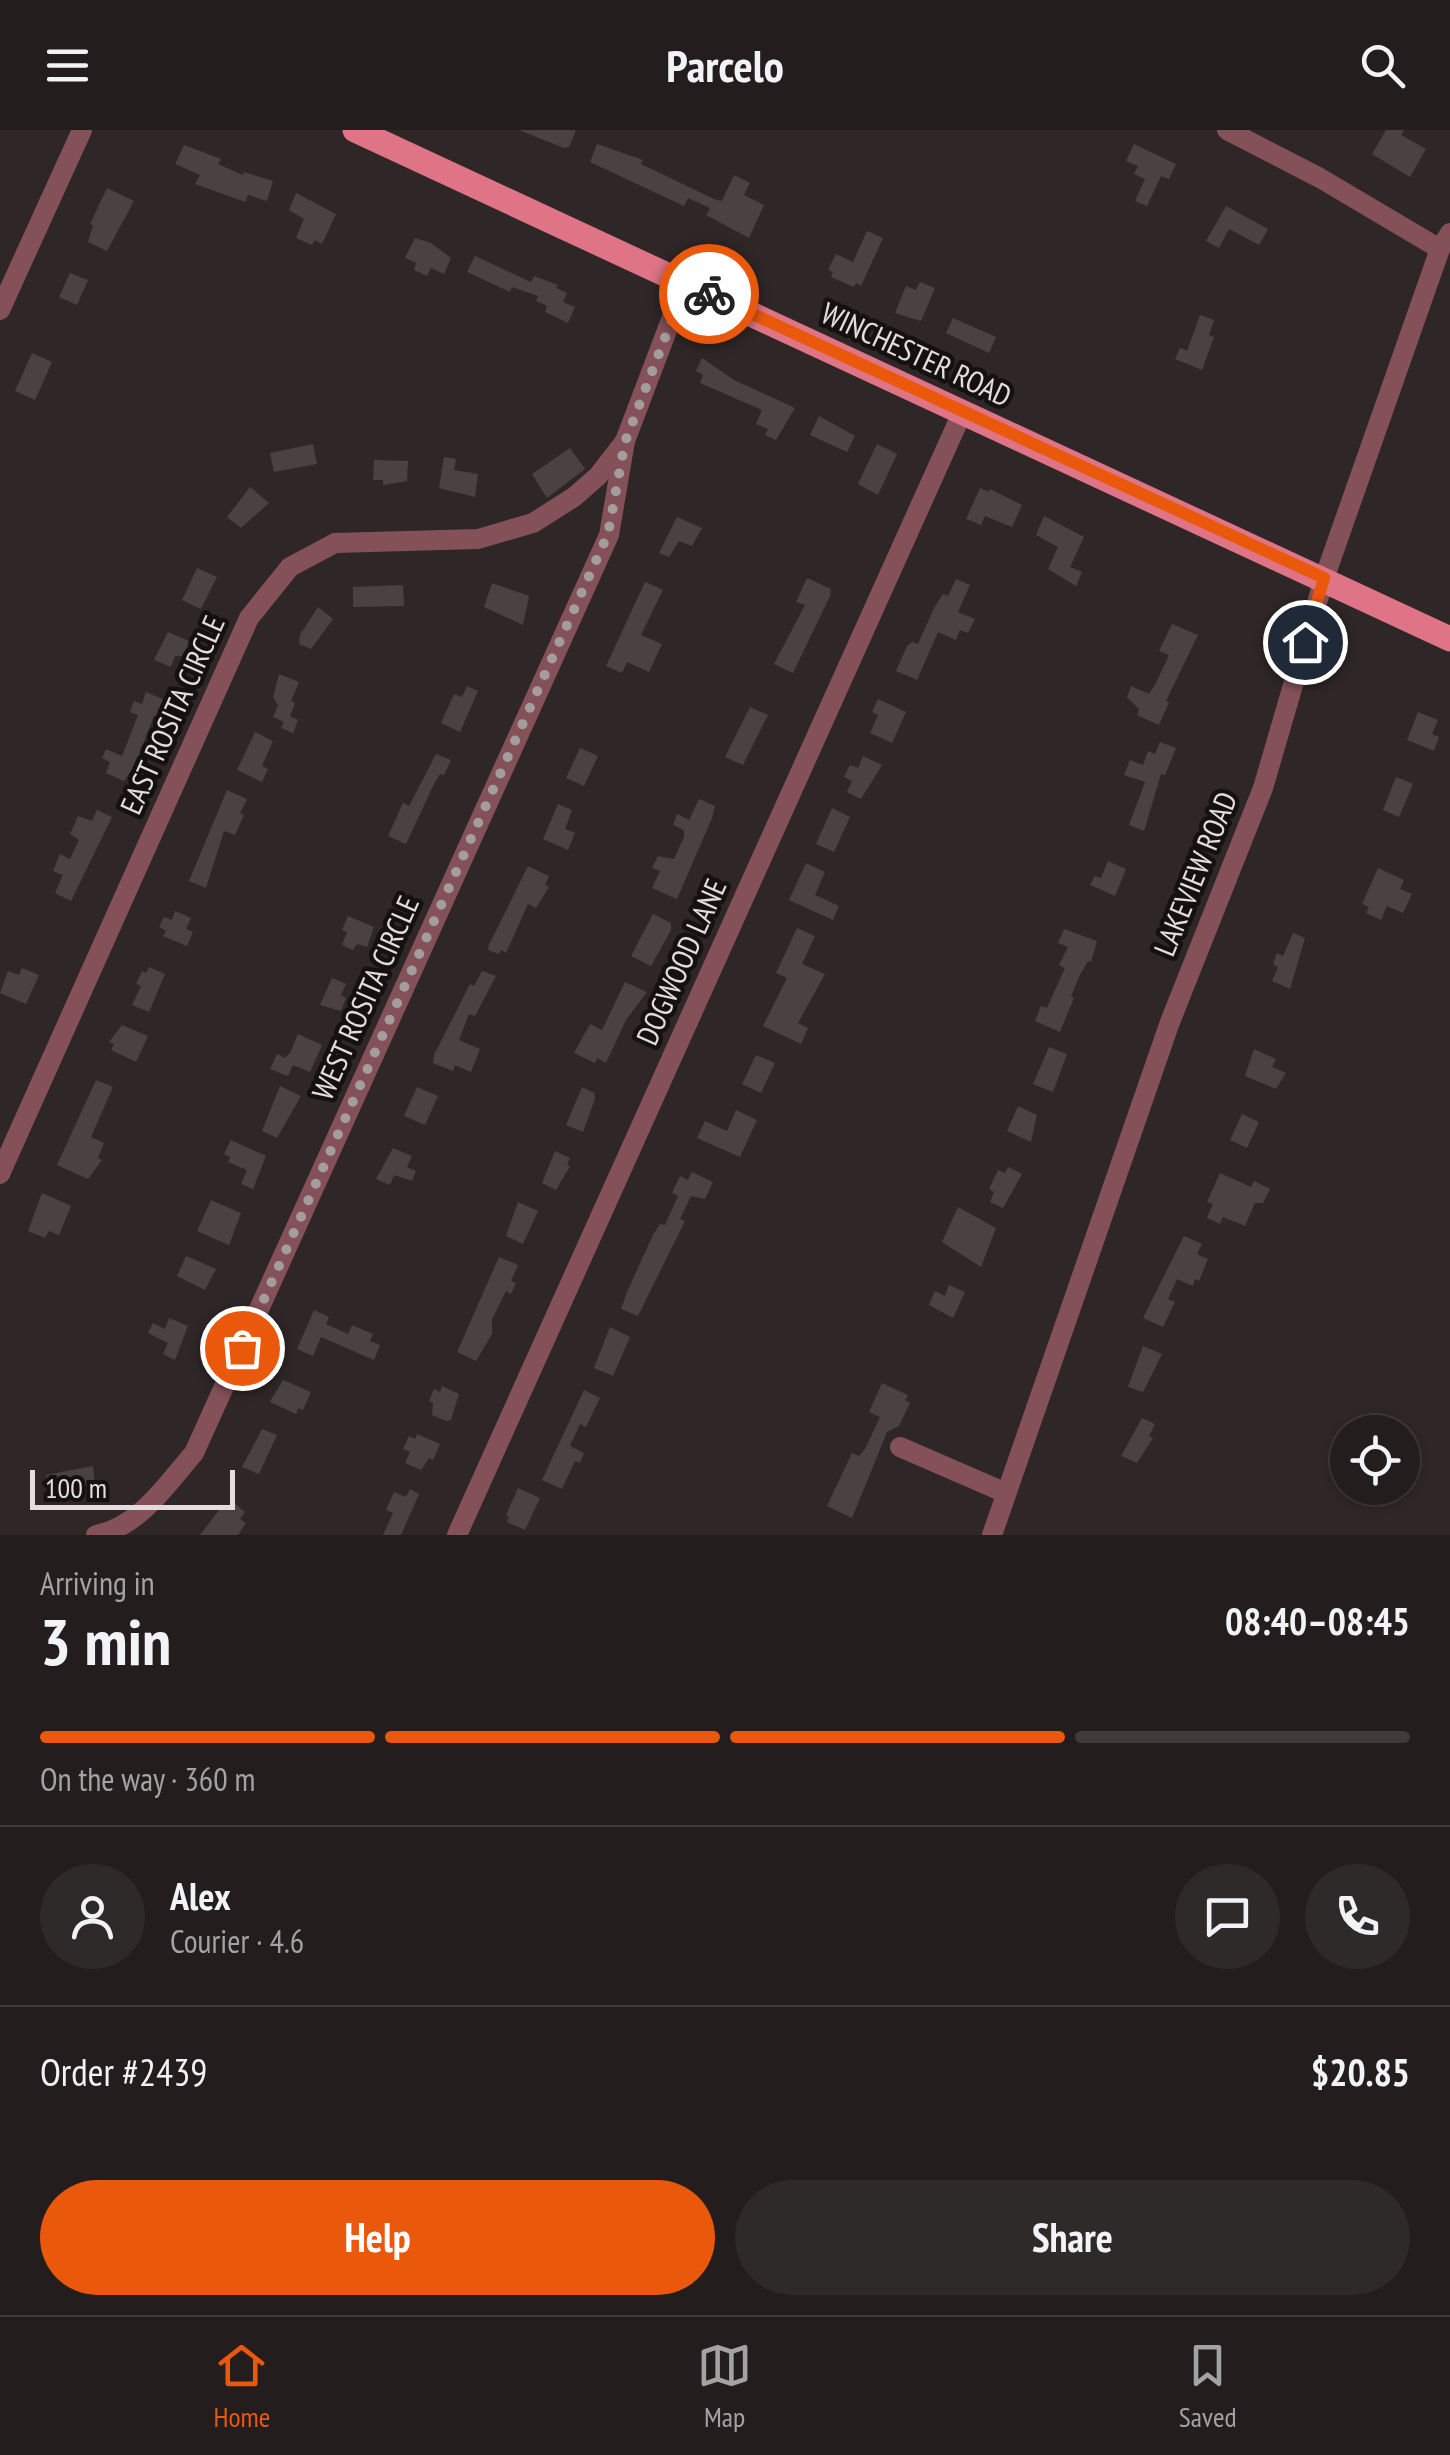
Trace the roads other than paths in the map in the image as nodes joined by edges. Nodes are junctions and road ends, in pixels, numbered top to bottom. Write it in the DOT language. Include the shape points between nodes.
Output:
graph roads {
  1 [pos="82,130"];
  2 [pos="356,130"];
  3 [pos="1227,130"];
  4 [pos="1445,241"];
  5 [pos="686,283"];
  6 [pos="0,310"];
  7 [pos="962,413"];
  8 [pos="625,442"];
  9 [pos="1324,578"];
  10 [pos="1450,639"];
  11 [pos="0,1174"];
  12 [pos="900,1447"];
  13 [pos="1006,1493"];
  14 [pos="96,1535"];
  15 [pos="457,1535"];
  16 [pos="992,1535"];
  1 -- 6 [label="street"];
  2 -- 5 [label="main road, WINCHESTER ROAD"];
  3 -- 4 [label="street"];
  4 -- 9 [label="street, LAKEVIEW ROAD"];
  5 -- 7 [label="main road, WINCHESTER ROAD"];
  5 -- 8 [label="street, EAST ROSITA CIRCLE"];
  7 -- 9 [label="main road, WINCHESTER ROAD"];
  7 -- 15 [label="street, DOGWOOD LANE"];
  8 -- 11 [label="street, EAST ROSITA CIRCLE" via="574,497 532,523 478,539 335,542 290,567 249,618"];
  8 -- 14 [label="street, WEST ROSITA CIRCLE" via="608,534 194,1454 145,1509 114,1532"];
  9 -- 10 [label="main road, WINCHESTER ROAD"];
  9 -- 13 [label="street, LAKEVIEW ROAD" via="1263,788 1170,1022"];
  12 -- 13 [label="street"];
  13 -- 16 [label="street, LAKEVIEW ROAD"];
}
